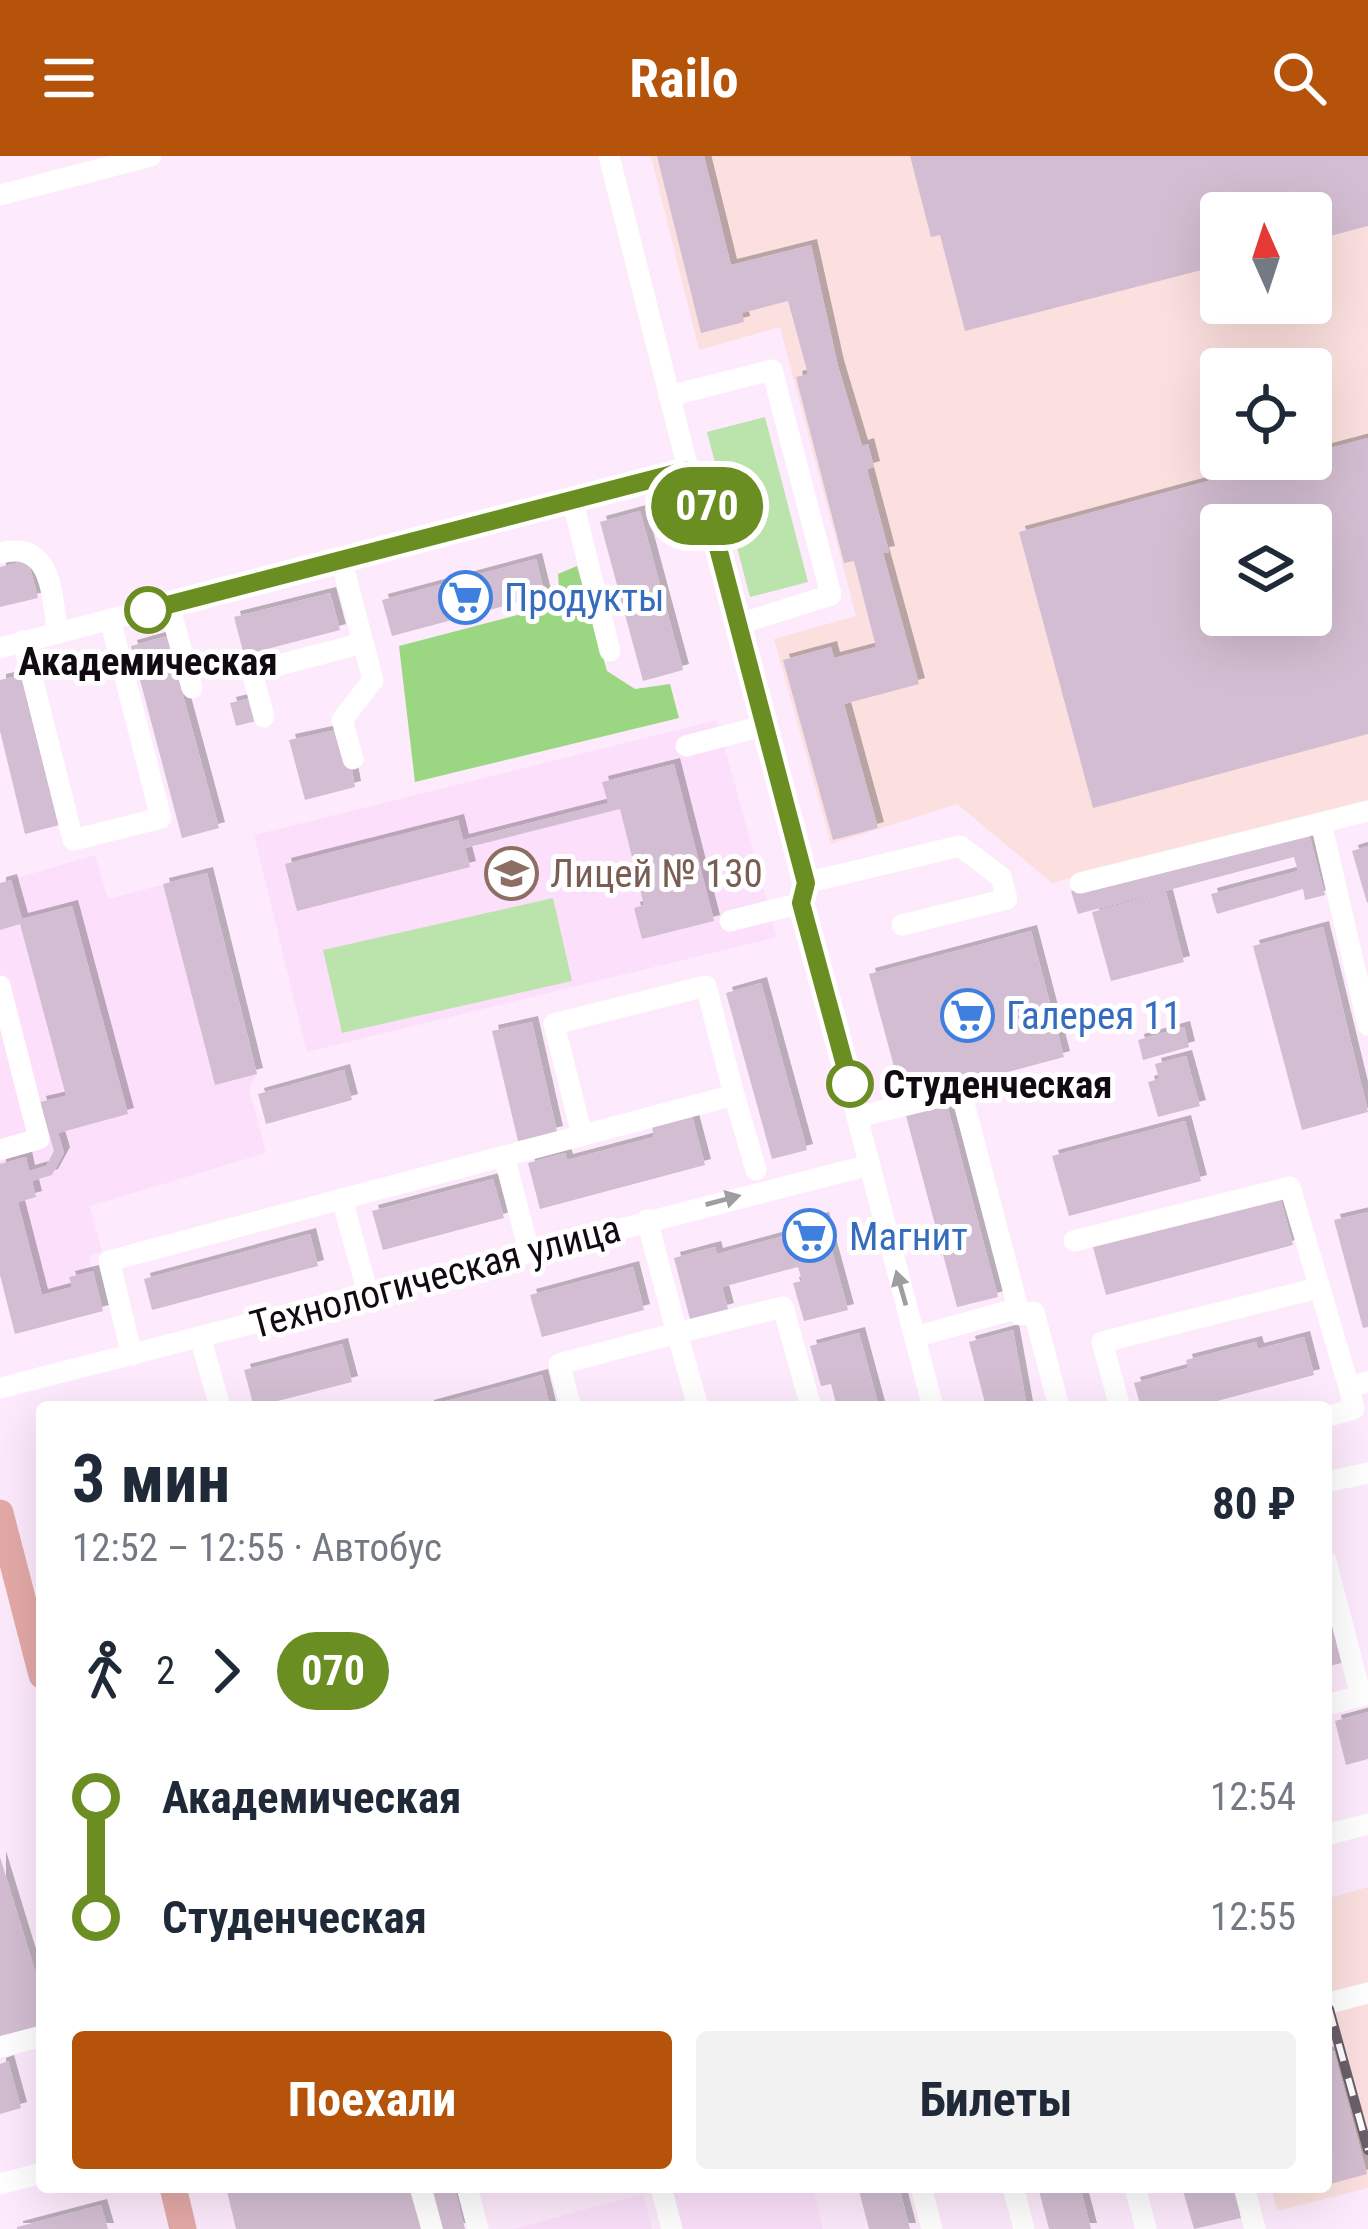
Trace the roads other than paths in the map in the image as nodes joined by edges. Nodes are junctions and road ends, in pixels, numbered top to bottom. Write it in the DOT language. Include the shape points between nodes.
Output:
graph roads {
  1 [pos="609,156"];
  2 [pos="141,162"];
  3 [pos="0,195"];
  4 [pos="669,396"];
  5 [pos="688,470"];
  6 [pos="572,498"];
  7 [pos="0,553"];
  8 [pos="340,559"];
  9 [pos="169,604"];
  10 [pos="110,619"];
  11 [pos="736,625"];
  12 [pos="58,633"];
  13 [pos="23,641"];
  14 [pos="362,643"];
  15 [pos="0,648"];
  16 [pos="610,651"];
  17 [pos="192,688"];
  18 [pos="264,717"];
  19 [pos="763,726"];
  20 [pos="686,746"];
  21 [pos="353,760"];
  22 [pos="1368,811"];
  23 [pos="1321,823"];
  24 [pos="1080,883"];
  25 [pos="803,893"];
  26 [pos="730,921"];
  27 [pos="902,925"];
  28 [pos="1358,938"];
  29 [pos="0,986"];
  30 [pos="1368,1025"];
  31 [pos="734,1095"];
  32 [pos="857,1117"];
  33 [pos="582,1135"];
  34 [pos="0,1150"];
  35 [pos="504,1156"];
  36 [pos="870,1165"];
  37 [pos="756,1170"];
  38 [pos="342,1199"];
  39 [pos="647,1220"];
  40 [pos="1074,1241"];
  41 [pos="529,1251"];
  42 [pos="1318,1288"];
  43 [pos="368,1294"];
  44 [pos="1018,1308"];
  45 [pos="677,1333"];
  46 [pos="200,1337"];
  47 [pos="915,1337"];
  48 [pos="132,1355"];
  49 [pos="1359,1385"];
  50 [pos="0,1388"];
  51 [pos="218,1401"];
  52 [pos="569,1401"];
  53 [pos="696,1401"];
  54 [pos="809,1401"];
  55 [pos="931,1401"];
  56 [pos="1057,1401"];
  57 [pos="1118,1401"];
  58 [pos="1332,1415"];
  59 [pos="1368,1473"];
  60 [pos="1332,1481"];
  61 [pos="1,1523"];
  62 [pos="1332,1582"];
  63 [pos="36,1653"];
  64 [pos="1364,1695"];
  65 [pos="1332,1703"];
  66 [pos="1368,1824"];
  67 [pos="1332,1833"];
  68 [pos="1368,1994"];
  69 [pos="1332,2003"];
  70 [pos="36,2038"];
  71 [pos="0,2047"];
  72 [pos="36,2175"];
  73 [pos="0,2184"];
  74 [pos="174,2193"];
  75 [pos="422,2193"];
  76 [pos="469,2193"];
  77 [pos="663,2193"];
  78 [pos="923,2193"];
  79 [pos="1015,2193"];
  80 [pos="1137,2193"];
  81 [pos="1246,2193"];
  82 [pos="183,2229"];
  83 [pos="431,2229"];
  84 [pos="478,2229"];
  85 [pos="672,2229"];
  86 [pos="932,2229"];
  87 [pos="1024,2229"];
  88 [pos="1146,2229"];
  89 [pos="1255,2229"];
  1 -- 4 [label="street"];
  2 -- 3 [label="street"];
  4 -- 5 [label="street"];
  4 -- 11 [label="street" via="772,370 831,595"];
  5 -- 6 [label="street"];
  5 -- 11 [label="street" via="706,502"];
  6 -- 8 [label="street"];
  6 -- 16 [label="street"];
  7 -- 12 [label="street" via="34,554 49,581"];
  8 -- 9 [label="street"];
  8 -- 14 [label="street"];
  9 -- 10 [label="street"];
  9 -- 17 [label="street"];
  10 -- 12 [label="street"];
  10 -- 13 [label="street" via="161,818 73,840"];
  11 -- 19 [label="street"];
  12 -- 13 [label="street"];
  13 -- 15 [label="street"];
  14 -- 18 [label="street" via="252,672"];
  14 -- 21 [label="street" via="373,680 342,720"];
  19 -- 20 [label="street"];
  19 -- 25 [label="street"];
  22 -- 23 [label="street"];
  23 -- 24 [label="street"];
  23 -- 28 [label="street"];
  25 -- 26 [label="street"];
  25 -- 27 [label="street" via="960,846 1001,877 1007,899"];
  25 -- 32 [label="street"];
  28 -- 30 [label="street"];
  29 -- 34 [label="street" via="39,1139"];
  31 -- 33 [label="street"];
  31 -- 33 [label="street" via="706,986 554,1024"];
  31 -- 37 [label="street"];
  32 -- 36 [label="street"];
  32 -- 44 [label="street" via="961,1092"];
  33 -- 35 [label="street"];
  35 -- 38 [label="street"];
  35 -- 41 [label="street"];
  39 -- 36 [label="street, Технологическая улица, one-way"];
  47 -- 36 [label="street, one-way"];
  38 -- 43 [label="street"];
  38 -- 48 [label="street" via="109,1262"];
  39 -- 41 [label="street, Технологическая улица"];
  39 -- 45 [label="street"];
  40 -- 42 [label="street" via="1290,1187"];
  41 -- 43 [label="street, Технологическая улица"];
  42 -- 49 [label="street"];
  42 -- 57 [label="street" via="1102,1342"];
  43 -- 46 [label="street, Технологическая улица"];
  44 -- 47 [label="street"];
  44 -- 56 [label="street" via="1020,1316 1034,1312"];
  45 -- 52 [label="street" via="560,1364"];
  45 -- 53 [label="street"];
  45 -- 54 [label="street" via="783,1307"];
  46 -- 48 [label="street, Технологическая улица"];
  46 -- 51 [label="street"];
  47 -- 55 [label="street"];
  48 -- 50 [label="street, Технологическая улица"];
  49 -- 58 [label="street" via="1354,1409"];
  59 -- 60 [label="street"];
  61 -- 63 [label="main road"];
  62 -- 64 [label="street"];
  64 -- 65 [label="street"];
  66 -- 67 [label="street"];
  68 -- 69 [label="street"];
  70 -- 71 [label="street"];
  72 -- 73 [label="street"];
  74 -- 82 [label="main road"];
  75 -- 83 [label="street"];
  76 -- 84 [label="street"];
  77 -- 85 [label="street"];
  78 -- 86 [label="street"];
  79 -- 87 [label="street"];
  80 -- 88 [label="street"];
  81 -- 89 [label="street"];
}
